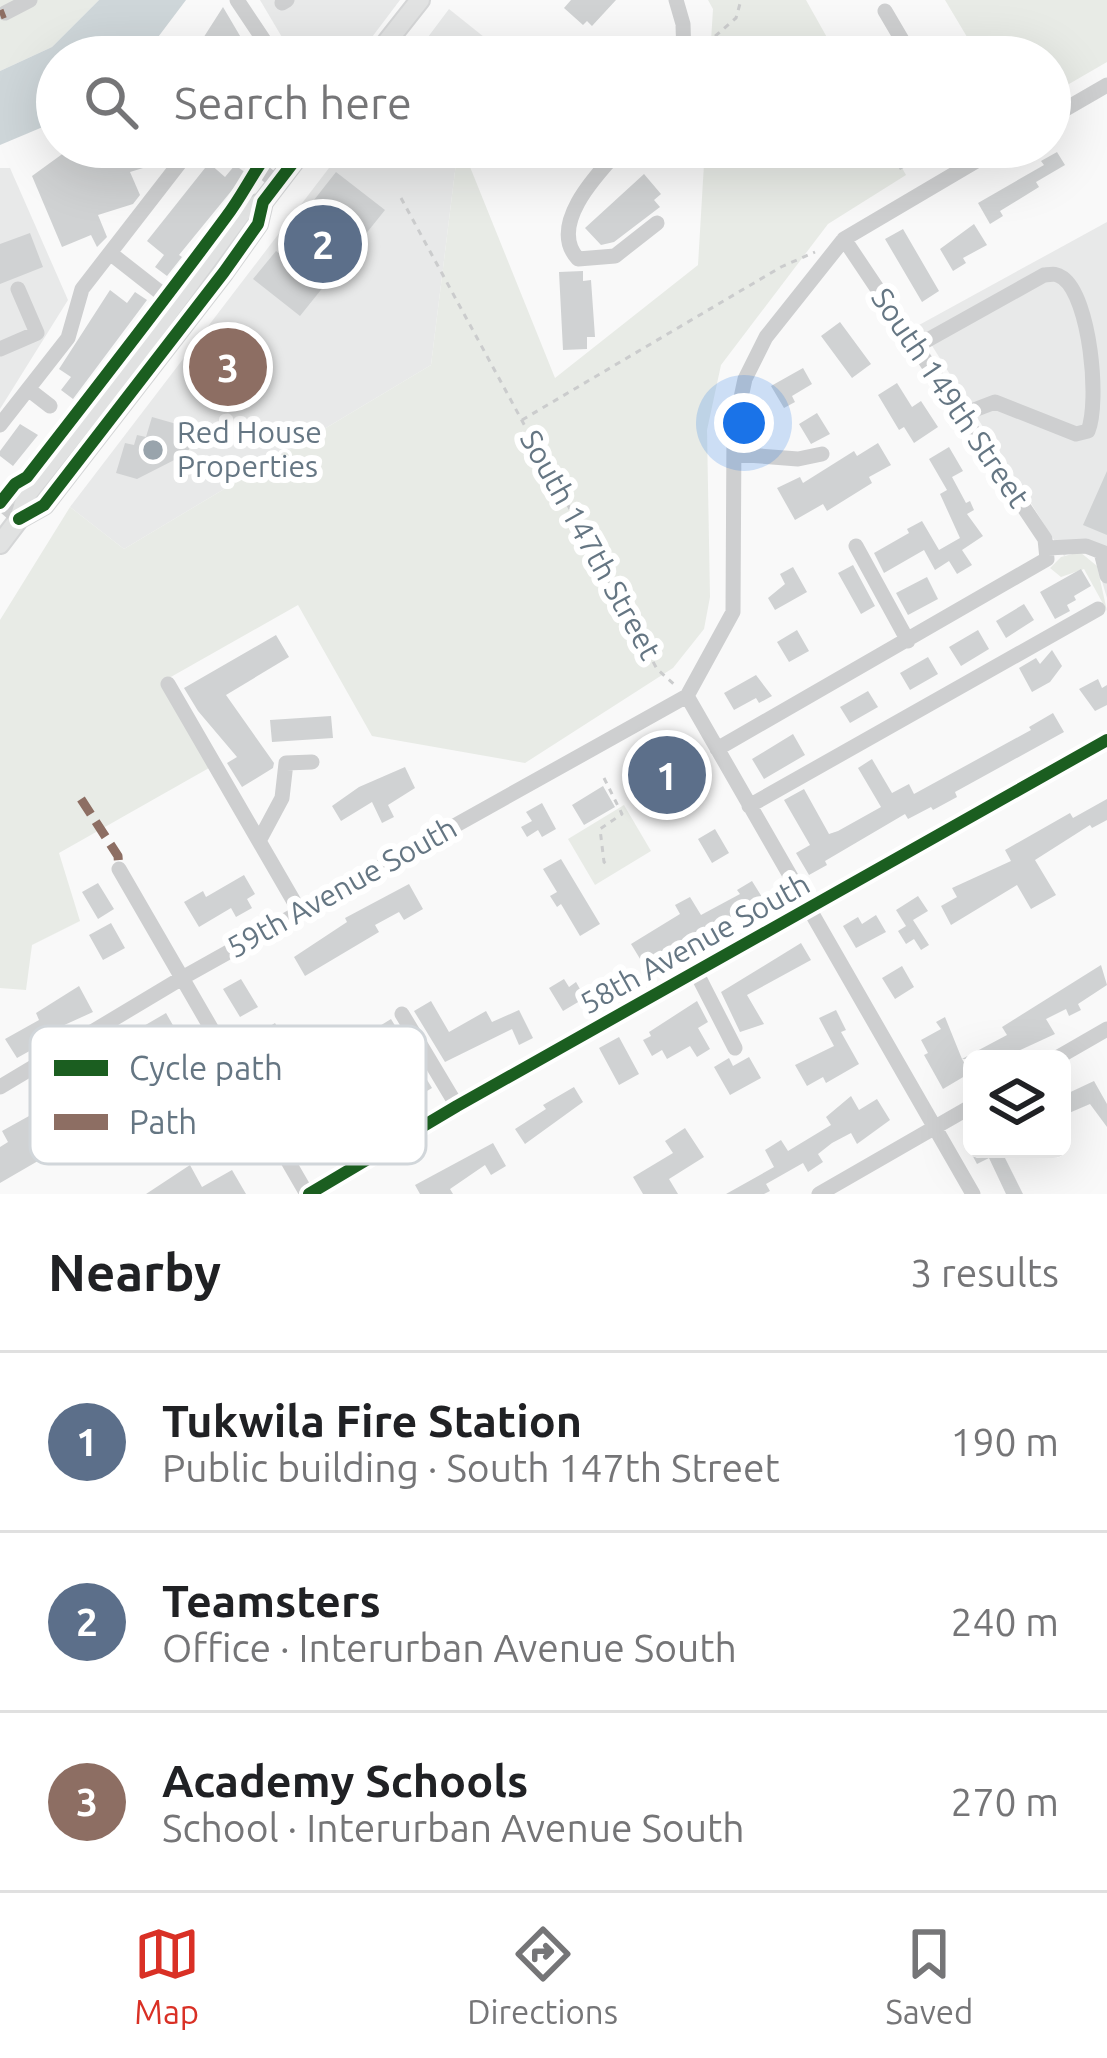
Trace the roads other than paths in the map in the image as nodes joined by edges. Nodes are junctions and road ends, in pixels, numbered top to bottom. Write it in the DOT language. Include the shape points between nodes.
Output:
graph roads {
  1 [pos="30,0"];
  2 [pos="236,0"];
  3 [pos="420,0"];
  4 [pos="676,0"];
  5 [pos="885,11"];
  6 [pos="5,13"];
  7 [pos="260,36"];
  8 [pos="392,36"];
  9 [pos="685,36"];
  10 [pos="900,36"];
  11 [pos="1107,85"];
  12 [pos="1071,106"];
  13 [pos="176,168"];
  14 [pos="259,168"];
  15 [pos="289,168"];
  16 [pos="606,168"];
  17 [pos="949,168"];
  18 [pos="278,183"];
  19 [pos="262,202"];
  20 [pos="656,223"];
  21 [pos="844,239"];
  22 [pos="110,253"];
  23 [pos="18,289"];
  24 [pos="175,304"];
  25 [pos="915,346"];
  26 [pos="0,349"];
  27 [pos="28,389"];
  28 [pos="50,406"];
  29 [pos="961,415"];
  30 [pos="0,425"];
  31 [pos="734,454"];
  32 [pos="822,454"];
  33 [pos="0,502"];
  34 [pos="19,519"];
  35 [pos="0,544"];
  36 [pos="856,546"];
  37 [pos="1104,553"];
  38 [pos="1047,554"];
  39 [pos="1107,576"];
  40 [pos="1098,609"];
  41 [pos="908,640"];
  42 [pos="168,684"];
  43 [pos="687,696"];
  44 [pos="1107,740"];
  45 [pos="717,748"];
  46 [pos="312,762"];
  47 [pos="749,806"];
  48 [pos="259,841"];
  49 [pos="119,869"];
  50 [pos="807,909"];
  51 [pos="300,912"];
  52 [pos="696,971"];
  53 [pos="182,978"];
  54 [pos="402,1014"];
  55 [pos="102,1026"];
  56 [pos="210,1026"];
  57 [pos="409,1026"];
  58 [pos="1107,1029"];
  59 [pos="735,1048"];
  60 [pos="1071,1050"];
  61 [pos="426,1054"];
  62 [pos="30,1069"];
  63 [pos="0,1087"];
  64 [pos="457,1106"];
  65 [pos="963,1111"];
  66 [pos="426,1124"];
  67 [pos="935,1127"];
  68 [pos="290,1164"];
  69 [pos="359,1164"];
  70 [pos="308,1194"];
  71 [pos="819,1194"];
  72 [pos="973,1194"];
  1 -- 6 [label="street"];
  2 -- 7 [label="street"];
  3 -- 8 [label="main road"];
  4 -- 9 [label="street"];
  5 -- 10 [label="street"];
  11 -- 12 [label="street"];
  13 -- 22 [label="street"];
  14 -- 18 [label="street"];
  15 -- 18 [label="main road"];
  16 -- 20 [label="street" via="566,234 578,259 615,256"];
  17 -- 21 [label="street"];
  18 -- 19 [label="main road"];
  19 -- 24 [label="main road" via="243,211"];
  19 -- 34 [label="main road" via="258,224 191,317 44,506"];
  21 -- 25 [label="street, South 149th Street"];
  21 -- 31 [label="street" via="754,359 738,402"];
  22 -- 24 [label="street"];
  22 -- 27 [label="street" via="82,289 68,338"];
  23 -- 26 [label="street" via="37,334"];
  24 -- 34 [label="main road" via="27,494"];
  25 -- 29 [label="street, South 149th Street"];
  25 -- 29 [label="street" via="1044,274 1067,281 1091,358 1088,430 1076,434 995,402"];
  27 -- 28 [label="street"];
  27 -- 30 [label="street"];
  29 -- 38 [label="street, South 149th Street"];
  31 -- 32 [label="street"];
  31 -- 43 [label="street" via="733,612"];
  33 -- 34 [label="street"];
  34 -- 35 [label="main road"];
  36 -- 41 [label="street"];
  37 -- 38 [label="street" via="1079,545"];
  37 -- 39 [label="street"];
  38 -- 41 [label="street"];
  40 -- 47 [label="street"];
  41 -- 45 [label="street"];
  42 -- 48 [label="street"];
  43 -- 45 [label="street"];
  43 -- 51 [label="street, 59th Avenue South"];
  44 -- 50 [label="street, 58th Avenue South"];
  45 -- 47 [label="street"];
  46 -- 48 [label="street" via="286,763 283,798"];
  47 -- 50 [label="street"];
  48 -- 51 [label="street"];
  49 -- 53 [label="street"];
  50 -- 52 [label="street, 58th Avenue South"];
  50 -- 67 [label="street"];
  51 -- 53 [label="street, 59th Avenue South"];
  52 -- 59 [label="street"];
  52 -- 64 [label="street, 58th Avenue South"];
  53 -- 55 [label="street, 59th Avenue South"];
  53 -- 56 [label="street"];
  54 -- 57 [label="street"];
  58 -- 60 [label="street"];
  61 -- 64 [label="street"];
  62 -- 63 [label="street, 59th Avenue South"];
  64 -- 66 [label="street, 58th Avenue South"];
  65 -- 67 [label="street"];
  67 -- 71 [label="street"];
  67 -- 72 [label="street"];
  68 -- 70 [label="street"];
  69 -- 70 [label="street, 58th Avenue South"];
}
